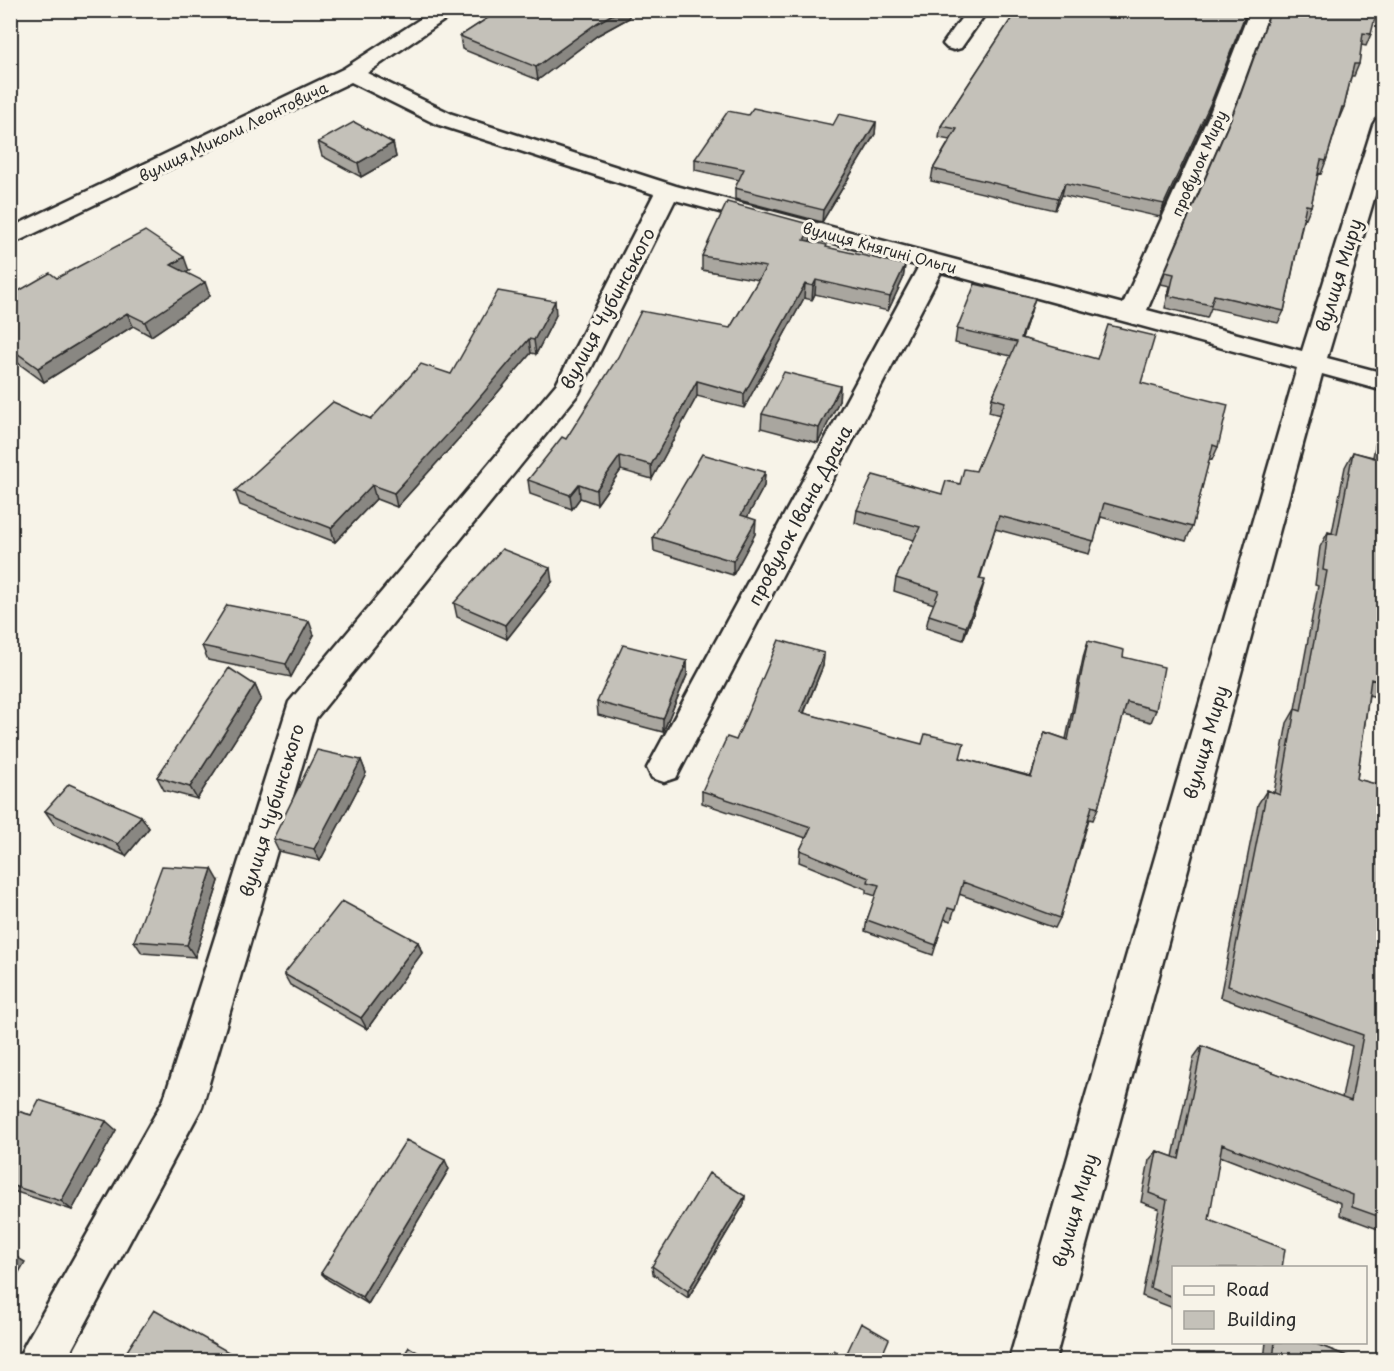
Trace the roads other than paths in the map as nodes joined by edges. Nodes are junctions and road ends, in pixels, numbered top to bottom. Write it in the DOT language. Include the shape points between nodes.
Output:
graph roads {
  1 [pos="449,10"];
  2 [pos="978,10"];
  3 [pos="1260,10"];
  4 [pos="954,44"];
  5 [pos="351,74"];
  6 [pos="1383,125"];
  7 [pos="668,191"];
  8 [pos="10,238"];
  9 [pos="934,262"];
  10 [pos="1132,314"];
  11 [pos="1312,362"];
  12 [pos="1383,381"];
  13 [pos="664,768"];
  14 [pos="41,1360"];
  15 [pos="1032,1360"];
  1 -- 5 [label="street, вулиця Миколи Леонтовича"];
  2 -- 4 [label="street"];
  3 -- 10 [label="street, провулок Миру" via="1221,112"];
  5 -- 7 [label="street, вулиця Княгині Ольги" via="444,119"];
  5 -- 8 [label="street, вулиця Миколи Леонтовича"];
  6 -- 11 [label="street, вулиця Миру"];
  7 -- 9 [label="street, вулиця Княгині Ольги"];
  7 -- 14 [label="street, вулиця Чубинського" via="568,387 301,712 183,1107"];
  9 -- 10 [label="street, вулиця Княгині Ольги"];
  9 -- 13 [label="street, провулок Івана Драча"];
  10 -- 11 [label="street, вулиця Княгині Ольги"];
  11 -- 12 [label="street, вулиця Княгині Ольги"];
  11 -- 15 [label="street, вулиця Миру"];
}
